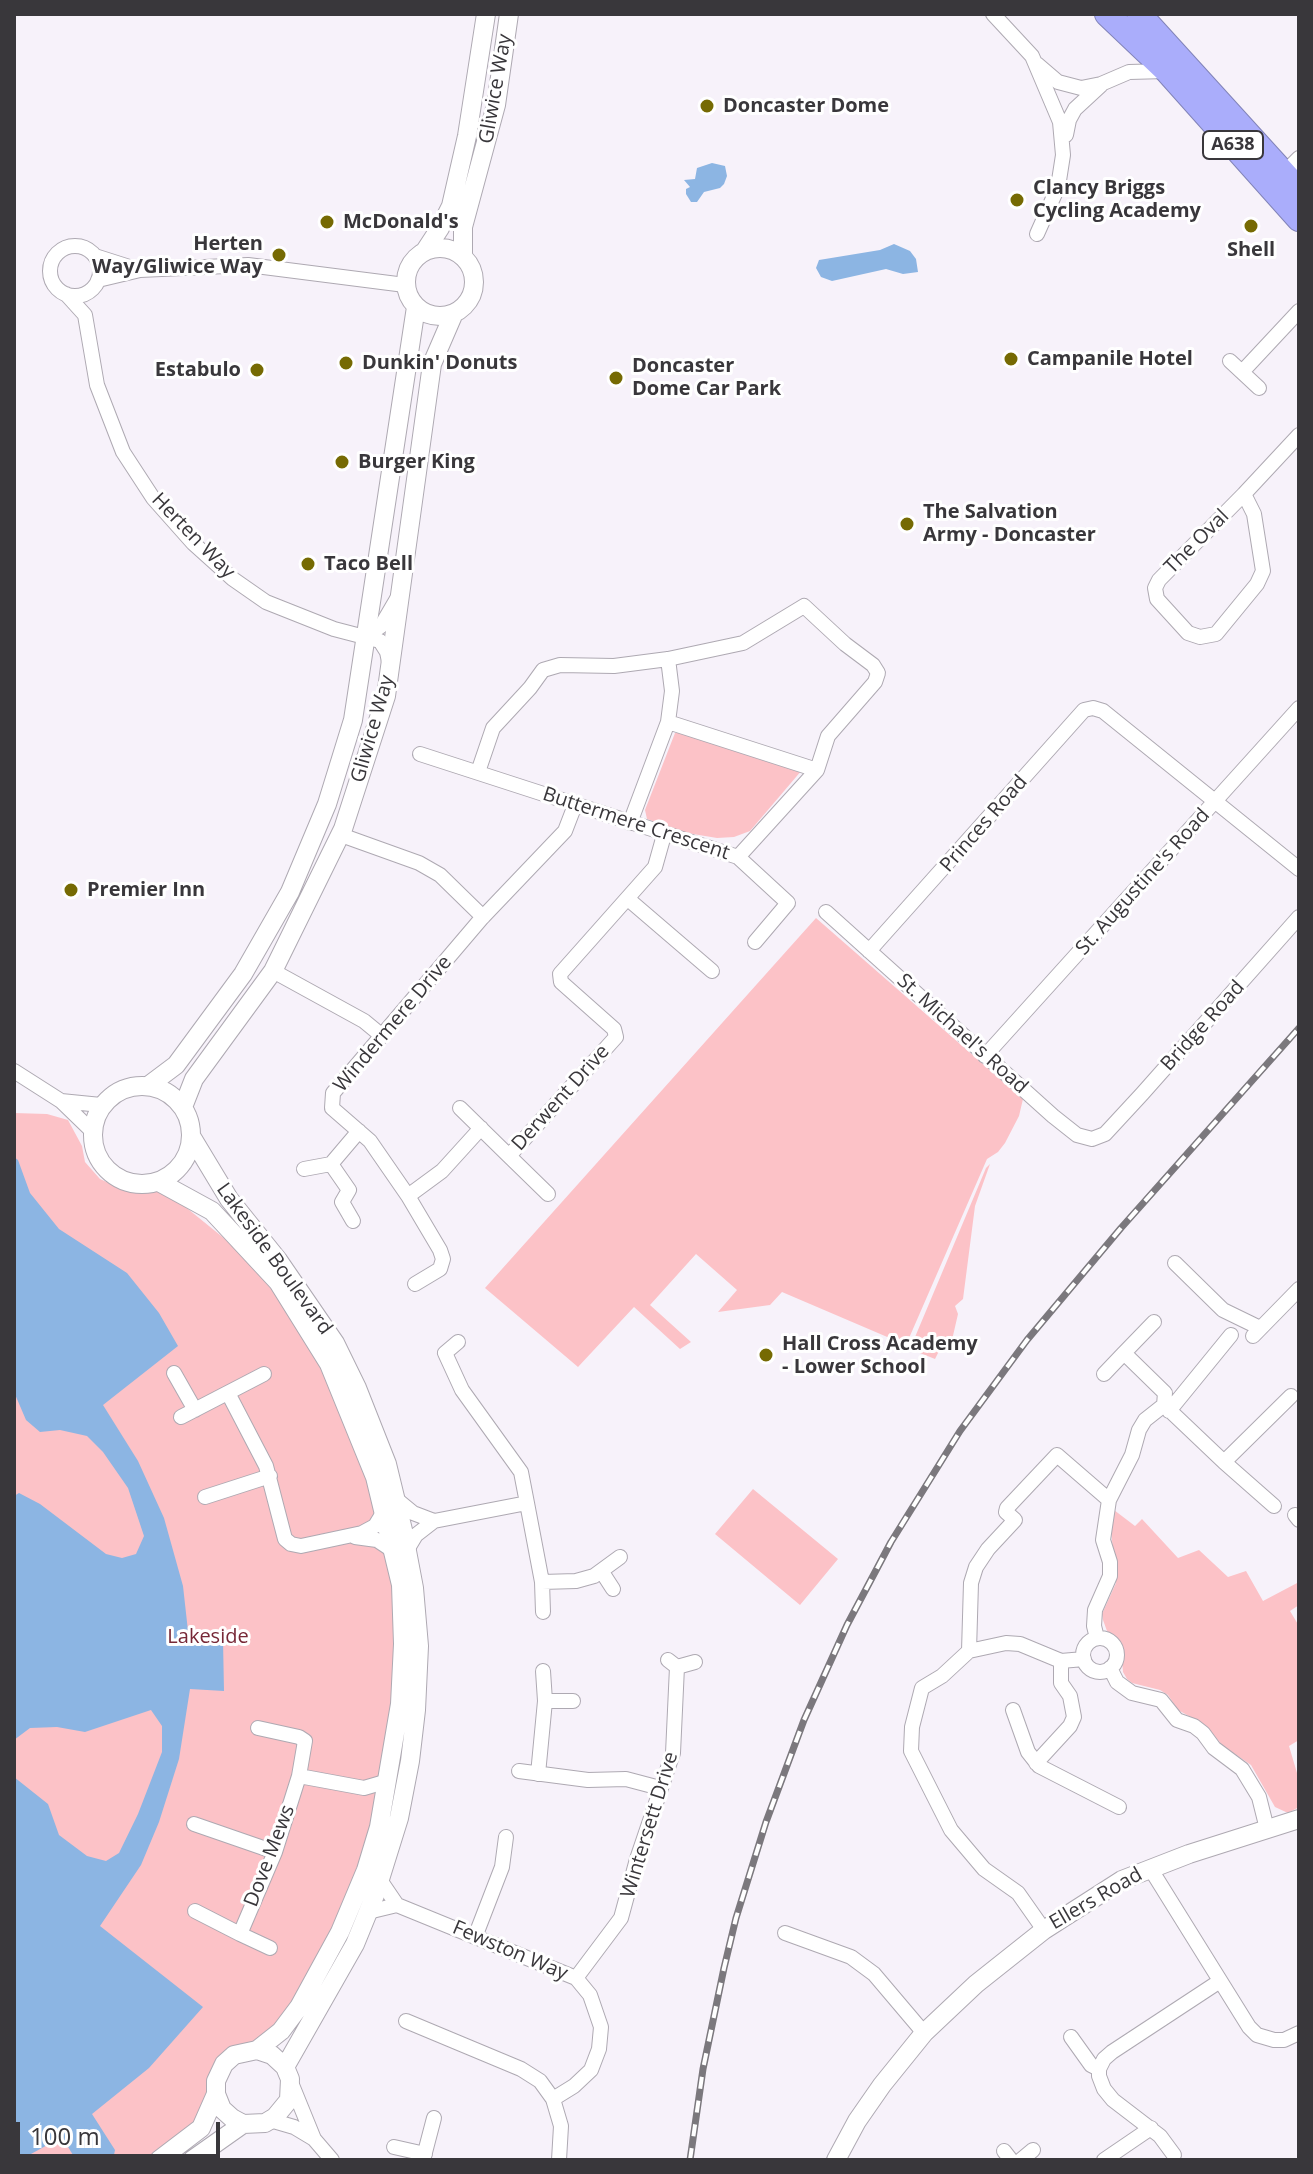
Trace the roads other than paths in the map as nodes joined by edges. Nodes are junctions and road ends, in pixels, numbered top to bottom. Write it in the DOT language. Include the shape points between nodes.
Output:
graph roads {
  1 [pos="486,14"];
  2 [pos="509,14"];
  3 [pos="993,14"];
  4 [pos="1107,14"];
  5 [pos="1139,14"];
  6 [pos="1034,61"];
  7 [pos="1192,70"];
  8 [pos="1167,71"];
  9 [pos="1101,84"];
  10 [pos="1063,155"];
  11 [pos="1294,174"];
  12 [pos="1299,219"];
  13 [pos="1037,234"];
  14 [pos="425,251"];
  15 [pos="95,256"];
  16 [pos="463,257"];
  17 [pos="140,270"];
  18 [pos="96,283"];
  19 [pos="405,285"];
  20 [pos="66,294"];
  21 [pos="416,307"];
  22 [pos="1299,311"];
  23 [pos="454,313"];
  24 [pos="85,315"];
  25 [pos="1230,361"];
  26 [pos="1242,372"];
  27 [pos="1259,388"];
  28 [pos="1299,435"];
  29 [pos="1244,494"];
  30 [pos="402,589"];
  31 [pos="367,636"];
  32 [pos="668,659"];
  33 [pos="390,666"];
  34 [pos="1299,708"];
  35 [pos="668,722"];
  36 [pos="420,754"];
  37 [pos="817,770"];
  38 [pos="478,772"];
  39 [pos="1215,801"];
  40 [pos="575,805"];
  41 [pos="630,823"];
  42 [pos="341,835"];
  43 [pos="664,835"];
  44 [pos="738,857"];
  45 [pos="1299,869"];
  46 [pos="628,899"];
  47 [pos="826,912"];
  48 [pos="483,917"];
  49 [pos="1299,917"];
  50 [pos="755,942"];
  51 [pos="869,951"];
  52 [pos="273,971"];
  53 [pos="712,971"];
  54 [pos="381,1035"];
  55 [pos="985,1056"];
  56 [pos="14,1071"];
  57 [pos="148,1086"];
  58 [pos="61,1101"];
  59 [pos="101,1105"];
  60 [pos="183,1107"];
  61 [pos="460,1108"];
  62 [pos="481,1128"];
  63 [pos="359,1131"];
  64 [pos="93,1132"];
  65 [pos="1105,1134"];
  66 [pos="191,1136"];
  67 [pos="509,1156"];
  68 [pos="331,1164"];
  69 [pos="304,1169"];
  70 [pos="159,1182"];
  71 [pos="548,1194"];
  72 [pos="408,1196"];
  73 [pos="353,1221"];
  74 [pos="1175,1263"];
  75 [pos="415,1284"];
  76 [pos="1299,1289"];
  77 [pos="1154,1322"];
  78 [pos="1231,1335"];
  79 [pos="458,1342"];
  80 [pos="1124,1353"];
  81 [pos="174,1373"];
  82 [pos="264,1374"];
  83 [pos="1104,1374"];
  84 [pos="228,1393"];
  85 [pos="1291,1396"];
  86 [pos="1167,1408"];
  87 [pos="195,1410"];
  88 [pos="181,1417"];
  89 [pos="1224,1462"];
  90 [pos="270,1476"];
  91 [pos="199,1499"];
  92 [pos="1109,1500"];
  93 [pos="527,1503"];
  94 [pos="390,1506"];
  95 [pos="1274,1506"];
  96 [pos="434,1521"];
  97 [pos="351,1536"];
  98 [pos="400,1550"];
  99 [pos="620,1557"];
  100 [pos="602,1572"];
  101 [pos="542,1582"];
  102 [pos="613,1589"];
  103 [pos="543,1612"];
  104 [pos="1097,1638"];
  105 [pos="969,1651"];
  106 [pos="1084,1659"];
  107 [pos="1061,1661"];
  108 [pos="695,1662"];
  109 [pos="1110,1668"];
  110 [pos="543,1671"];
  111 [pos="545,1701"];
  112 [pos="573,1701"];
  113 [pos="1013,1710"];
  114 [pos="258,1728"];
  115 [pos="1036,1763"];
  116 [pos="519,1771"];
  117 [pos="538,1774"];
  118 [pos="299,1776"];
  119 [pos="388,1781"];
  120 [pos="364,1788"];
  121 [pos="660,1788"];
  122 [pos="1119,1807"];
  123 [pos="382,1809"];
  124 [pos="1299,1819"];
  125 [pos="194,1824"];
  126 [pos="1267,1829"];
  127 [pos="506,1837"];
  128 [pos="275,1852"];
  129 [pos="1150,1868"];
  130 [pos="380,1880"];
  131 [pos="397,1905"];
  132 [pos="195,1911"];
  133 [pos="368,1912"];
  134 [pos="1044,1930"];
  135 [pos="785,1933"];
  136 [pos="240,1934"];
  137 [pos="475,1937"];
  138 [pos="270,1948"];
  139 [pos="576,1978"];
  140 [pos="1220,1981"];
  141 [pos="406,2021"];
  142 [pos="924,2033"];
  143 [pos="1299,2033"];
  144 [pos="1071,2037"];
  145 [pos="257,2050"];
  146 [pos="1099,2069"];
  147 [pos="287,2073"];
  148 [pos="216,2094"];
  149 [pos="553,2099"];
  150 [pos="434,2118"];
  151 [pos="270,2120"];
  152 [pos="243,2124"];
  153 [pos="1151,2128"];
  154 [pos="314,2139"];
  155 [pos="394,2147"];
  156 [pos="1033,2150"];
  157 [pos="1174,2155"];
  158 [pos="424,2157"];
  159 [pos="159,2160"];
  160 [pos="192,2160"];
  161 [pos="332,2160"];
  162 [pos="559,2160"];
  163 [pos="836,2160"];
  164 [pos="1021,2160"];
  165 [pos="1104,2160"];
  1 -- 14 [label="street, Gliwice Way" via="451,206"];
  2 -- 16 [label="street, Gliwice Way" via="496,105 463,227"];
  3 -- 6 [label="street"];
  4 -- 8 [label="highway, A638"];
  5 -- 7 [label="highway, A638"];
  6 -- 9 [label="street" via="1058,82 1081,88"];
  6 -- 10 [label="street" via="1060,122"];
  7 -- 8 [label="street"];
  7 -- 11 [label="highway, A638"];
  8 -- 9 [label="street" via="1129,72"];
  8 -- 12 [label="highway, A638"];
  9 -- 10 [label="street" via="1069,120"];
  10 -- 13 [label="street" via="1058,187"];
  14 -- 16 [label="street" via="442,247"];
  14 -- 19 [label="street" via="408,269"];
  15 -- 17 [label="street"];
  15 -- 18 [label="street"];
  15 -- 20 [label="street" via="76,246 55,256 50,276"];
  16 -- 23 [label="street" via="473,289"];
  17 -- 18 [label="street"];
  17 -- 19 [label="street" via="248,265"];
  18 -- 20 [label="street" via="79,295"];
  18 -- 24 [label="street, Herten Way"];
  19 -- 21 [label="street"];
  20 -- 24 [label="street"];
  21 -- 23 [label="street" via="442,316"];
  21 -- 31 [label="street, Gliwice Way"];
  22 -- 26 [label="street"];
  23 -- 30 [label="street, Gliwice Way" via="432,364"];
  24 -- 31 [label="street, Herten Way" via="101,399 123,452 163,509 193,543 266,602"];
  25 -- 26 [label="street"];
  26 -- 27 [label="street"];
  28 -- 29 [label="street, The Oval"];
  29 -- 29 [label="street, The Oval" via="1155,588 1157,599 1188,633 1216,634 1263,571 1254,514"];
  30 -- 31 [label="street" via="381,626"];
  30 -- 33 [label="street, Gliwice Way"];
  31 -- 33 [label="street" via="380,641"];
  31 -- 57 [label="street, Gliwice Way" via="353,720 327,804 290,892 235,986 176,1065"];
  32 -- 35 [label="street"];
  32 -- 37 [label="street, Buttermere Crescent" via="743,643 804,606 878,673 828,736"];
  32 -- 38 [label="street, Buttermere Crescent" via="543,670 493,728"];
  33 -- 42 [label="street, Gliwice Way" via="386,696"];
  34 -- 39 [label="street, St. Augustine's Road"];
  35 -- 37 [label="street"];
  35 -- 41 [label="street"];
  36 -- 38 [label="street, Buttermere Crescent"];
  37 -- 44 [label="street, Buttermere Crescent"];
  38 -- 40 [label="street, Buttermere Crescent"];
  39 -- 45 [label="street"];
  39 -- 51 [label="street, Princes Road" via="1103,711 1084,710"];
  39 -- 55 [label="street, St. Augustine's Road"];
  40 -- 41 [label="street, Buttermere Crescent"];
  40 -- 48 [label="street, Windermere Drive" via="565,831"];
  41 -- 43 [label="street, Buttermere Crescent"];
  42 -- 48 [label="street" via="440,875"];
  42 -- 52 [label="street, Gliwice Way"];
  43 -- 44 [label="street, Buttermere Crescent"];
  43 -- 46 [label="street, Derwent Drive" via="655,867"];
  44 -- 50 [label="street" via="788,903"];
  46 -- 53 [label="street"];
  46 -- 67 [label="street, Derwent Drive" via="560,974 561,982 614,1029 616,1037"];
  47 -- 51 [label="street, St. Michael's Road"];
  48 -- 54 [label="street, Windermere Drive"];
  49 -- 65 [label="street, Bridge Road"];
  51 -- 55 [label="street, St. Michael's Road"];
  52 -- 54 [label="street"];
  52 -- 60 [label="street, Gliwice Way" via="194,1079"];
  54 -- 63 [label="street, Windermere Drive" via="333,1093 332,1108"];
  55 -- 65 [label="street, St. Michael's Road" via="1077,1135 1092,1139"];
  56 -- 58 [label="street"];
  57 -- 59 [label="street" via="116,1093"];
  57 -- 60 [label="street" via="165,1091"];
  58 -- 59 [label="street"];
  58 -- 64 [label="street"];
  59 -- 64 [label="street"];
  60 -- 66 [label="street"];
  61 -- 62 [label="street, Derwent Drive"];
  62 -- 67 [label="street, Derwent Drive"];
  62 -- 72 [label="street, Derwent Drive" via="442,1171"];
  63 -- 68 [label="street"];
  63 -- 72 [label="street, Windermere Drive"];
  64 -- 70 [label="street" via="96,1154 106,1170 142,1185"];
  66 -- 70 [label="street" via="186,1158"];
  66 -- 94 [label="street, Lakeside Boulevard" via="229,1199 335,1343 387,1464"];
  67 -- 71 [label="street, Derwent Drive"];
  68 -- 69 [label="street"];
  68 -- 73 [label="street" via="349,1190 342,1202"];
  70 -- 94 [label="street, Lakeside Boulevard" via="212,1211 278,1282 329,1364"];
  72 -- 75 [label="street, Windermere Drive" via="443,1259 440,1269"];
  74 -- 76 [label="street" via="1223,1310 1256,1332"];
  77 -- 80 [label="street"];
  78 -- 86 [label="street"];
  79 -- 93 [label="street" via="445,1353 462,1390 521,1472"];
  80 -- 83 [label="street"];
  80 -- 86 [label="street" via="1165,1393"];
  81 -- 87 [label="street"];
  82 -- 84 [label="street"];
  84 -- 87 [label="street"];
  84 -- 90 [label="street"];
  85 -- 89 [label="street"];
  86 -- 89 [label="street"];
  86 -- 92 [label="street" via="1145,1420"];
  87 -- 88 [label="street"];
  89 -- 95 [label="street"];
  90 -- 91 [label="street"];
  90 -- 97 [label="street" via="285,1539 291,1544"];
  92 -- 104 [label="street" via="1103,1540 1110,1576 1095,1610"];
  92 -- 105 [label="street" via="1057,1455 1007,1508 1015,1520 988,1549 971,1583"];
  93 -- 96 [label="street"];
  93 -- 101 [label="street"];
  94 -- 96 [label="street"];
  94 -- 97 [label="street" via="375,1526"];
  94 -- 98 [label="street, Lakeside Boulevard"];
  96 -- 98 [label="street"];
  97 -- 98 [label="street"];
  98 -- 119 [label="street, Lakeside Boulevard" via="400,1704"];
  98 -- 130 [label="street, Lakeside Boulevard" via="414,1588 419,1646 416,1710 399,1818"];
  99 -- 100 [label="street"];
  100 -- 101 [label="street" via="576,1581"];
  100 -- 102 [label="street"];
  101 -- 103 [label="street"];
  104 -- 106 [label="street" via="1085,1648"];
  104 -- 109 [label="street" via="1116,1648 1117,1659"];
  105 -- 107 [label="street" via="1020,1644"];
  105 -- 134 [label="street" via="922,1688 911,1751 951,1830 984,1869 1018,1893"];
  106 -- 107 [label="street"];
  106 -- 109 [label="street" via="1094,1671"];
  107 -- 115 [label="street" via="1061,1683 1074,1717"];
  108 -- 121 [label="street, Wintersett Drive" via="672,1664 675,1739"];
  109 -- 126 [label="street" via="1117,1682 1132,1693 1161,1700 1177,1720 1194,1726 1242,1769 1259,1797"];
  110 -- 111 [label="street"];
  111 -- 112 [label="street"];
  111 -- 117 [label="street"];
  113 -- 115 [label="street"];
  114 -- 118 [label="street, Dove Mews" via="303,1738"];
  115 -- 122 [label="street"];
  116 -- 117 [label="street"];
  117 -- 121 [label="street" via="626,1779"];
  118 -- 120 [label="street"];
  118 -- 128 [label="street, Dove Mews"];
  119 -- 120 [label="street"];
  119 -- 123 [label="street, Lakeside Boulevard"];
  120 -- 123 [label="street"];
  121 -- 139 [label="street, Wintersett Drive" via="621,1918"];
  123 -- 145 [label="street, Lakeside Boulevard" via="366,1870 340,1932 299,2007"];
  124 -- 126 [label="street, Ellers Road"];
  125 -- 128 [label="street"];
  126 -- 129 [label="street, Ellers Road"];
  127 -- 137 [label="street" via="502,1867"];
  128 -- 136 [label="street, Dove Mews"];
  129 -- 134 [label="street, Ellers Road"];
  129 -- 140 [label="street"];
  130 -- 131 [label="street"];
  130 -- 133 [label="street, Lakeside Boulevard"];
  131 -- 133 [label="street"];
  131 -- 137 [label="street, Fewston Way"];
  132 -- 136 [label="street, Dove Mews"];
  133 -- 147 [label="street, Lakeside Boulevard"];
  134 -- 142 [label="street, Ellers Road"];
  135 -- 142 [label="street" via="851,1957 874,1974"];
  136 -- 138 [label="street, Dove Mews"];
  137 -- 139 [label="street, Fewston Way"];
  139 -- 149 [label="street, Fewston Way" via="597,2011 599,2049 584,2079"];
  140 -- 143 [label="street" via="1257,2035 1284,2040"];
  140 -- 146 [label="street" via="1112,2052"];
  141 -- 149 [label="street" via="521,2069 540,2081"];
  142 -- 163 [label="street, Ellers Road" via="874,2097"];
  144 -- 146 [label="street"];
  145 -- 147 [label="street" via="272,2055"];
  145 -- 148 [label="street" via="234,2055 224,2064"];
  146 -- 153 [label="street" via="1113,2100"];
  147 -- 151 [label="street" via="289,2100"];
  147 -- 154 [label="street"];
  148 -- 152 [label="street" via="222,2109"];
  148 -- 159 [label="street" via="201,2128"];
  149 -- 162 [label="street" via="561,2126"];
  150 -- 158 [label="street"];
  151 -- 152 [label="street"];
  151 -- 154 [label="street"];
  152 -- 160 [label="street"];
  153 -- 157 [label="street"];
  153 -- 165 [label="street"];
  154 -- 161 [label="street"];
  155 -- 158 [label="street"];
  156 -- 164 [label="street"];
}
